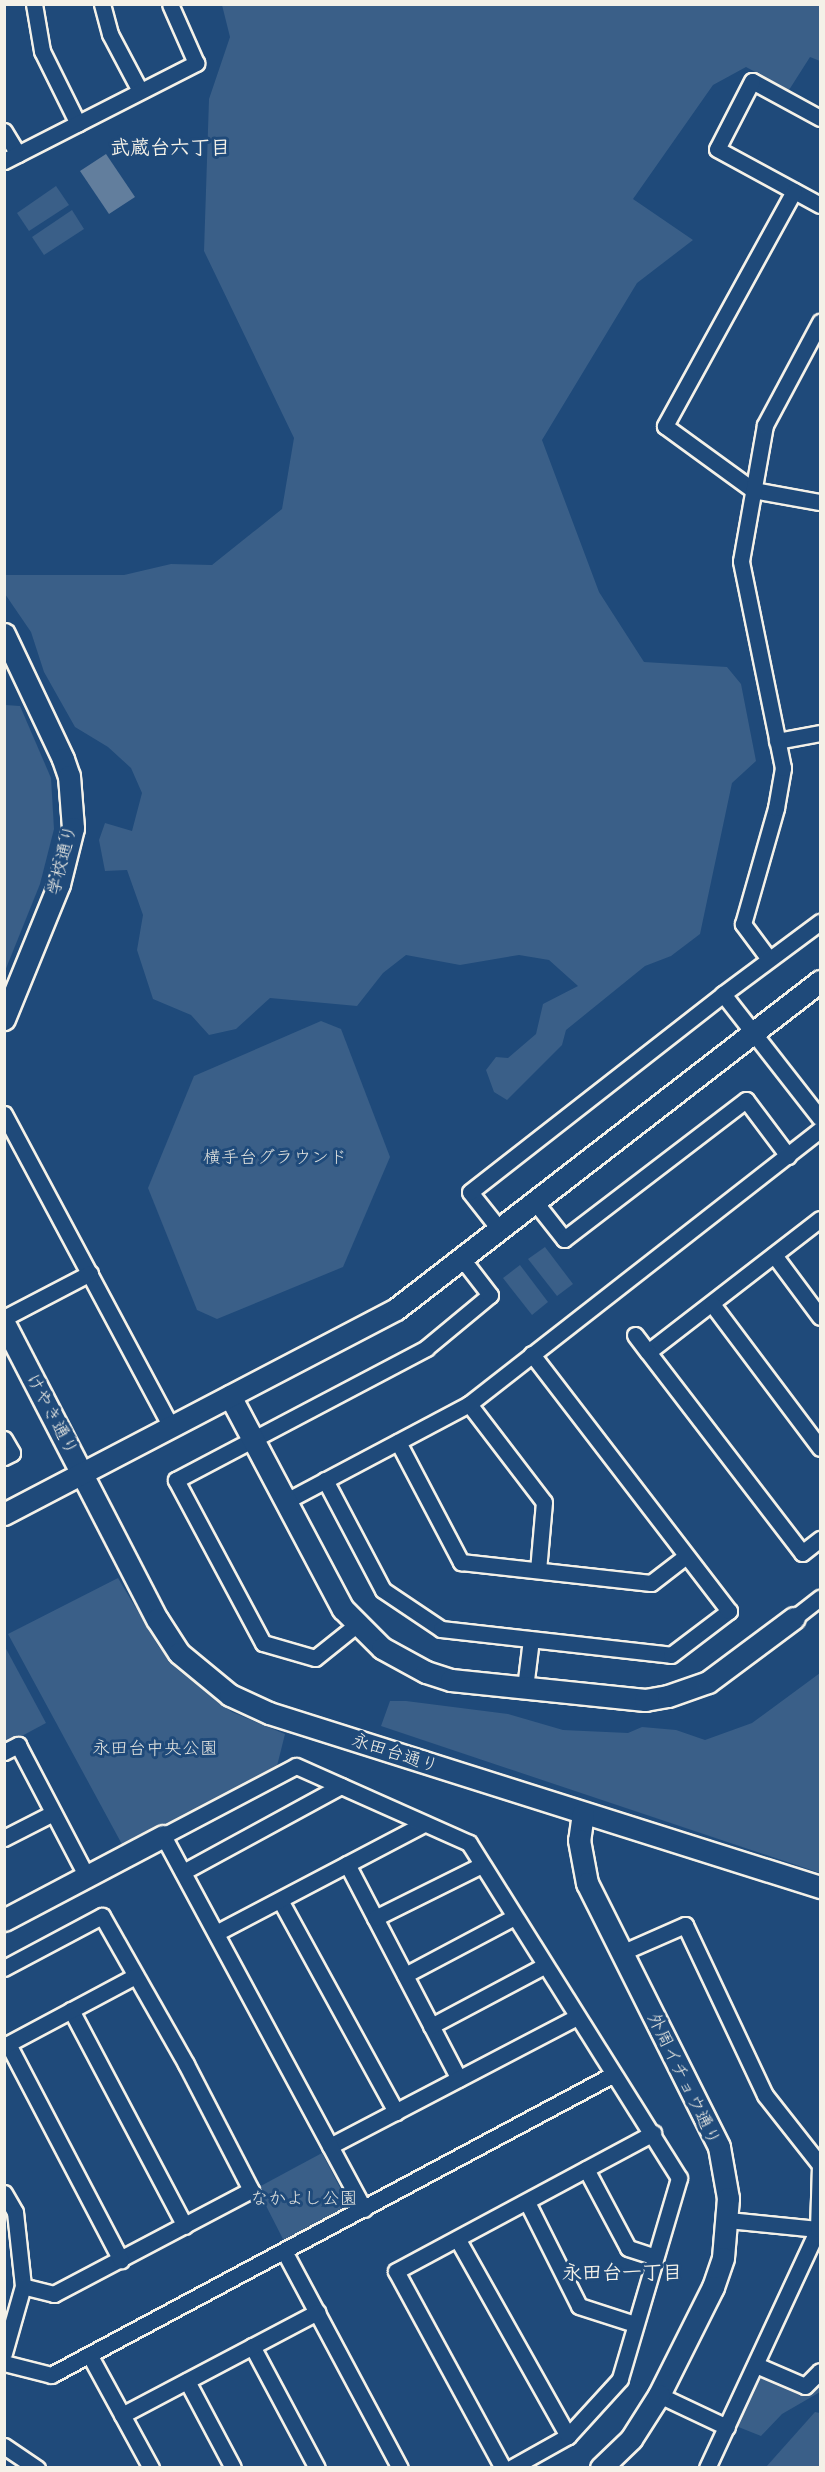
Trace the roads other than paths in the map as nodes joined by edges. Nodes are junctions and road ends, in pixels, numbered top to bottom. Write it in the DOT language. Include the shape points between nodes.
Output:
graph roads {
  1 [pos="34,4"];
  2 [pos="102,4"];
  3 [pos="170,4"];
  4 [pos="140,91"];
  5 [pos="820,118"];
  6 [pos="78,124"];
  7 [pos="4,131"];
  8 [pos="11,158"];
  9 [pos="794,191"];
  10 [pos="820,206"];
  11 [pos="820,322"];
  12 [pos="753,490"];
  13 [pos="820,502"];
  14 [pos="4,634"];
  15 [pos="820,733"];
  16 [pos="777,741"];
  17 [pos="820,922"];
  18 [pos="769,959"];
  19 [pos="820,981"];
  20 [pos="723,994"];
  21 [pos="4,1019"];
  22 [pos="754,1033"];
  23 [pos="4,1114"];
  24 [pos="820,1118"];
  25 [pos="820,1130"];
  26 [pos="788,1156"];
  27 [pos="535,1202"];
  28 [pos="820,1219"];
  29 [pos="500,1230"];
  30 [pos="774,1255"];
  31 [pos="463,1260"];
  32 [pos="90,1273"];
  33 [pos="712,1304"];
  34 [pos="4,1317"];
  35 [pos="820,1317"];
  36 [pos="4,1323"];
  37 [pos="634,1335"];
  38 [pos="648,1352"];
  39 [pos="532,1354"];
  40 [pos="230,1396"];
  41 [pos="469,1404"];
  42 [pos="171,1427"];
  43 [pos="252,1438"];
  44 [pos="4,1439"];
  45 [pos="398,1442"];
  46 [pos="820,1448"];
  47 [pos="4,1457"];
  48 [pos="83,1473"];
  49 [pos="325,1480"];
  50 [pos="286,1501"];
  51 [pos="4,1514"];
  52 [pos="820,1539"];
  53 [pos="687,1556"];
  54 [pos="538,1570"];
  55 [pos="820,1598"];
  56 [pos="794,1618"];
  57 [pos="355,1626"];
  58 [pos="531,1639"];
  59 [pos="525,1688"];
  60 [pos="4,1752"];
  61 [pos="341,1786"];
  62 [pos="53,1813"];
  63 [pos="583,1813"];
  64 [pos="424,1824"];
  65 [pos="164,1836"];
  66 [pos="4,1838"];
  67 [pos="347,1864"];
  68 [pos="482,1865"];
  69 [pos="183,1872"];
  70 [pos="87,1877"];
  71 [pos="820,1887"];
  72 [pos="280,1900"];
  73 [pos="514,1917"];
  74 [pos="375,1918"];
  75 [pos="4,1920"];
  76 [pos="216,1933"];
  77 [pos="621,1953"];
  78 [pos="6,1964"];
  79 [pos="544,1966"];
  80 [pos="405,1975"];
  81 [pos="135,1976"];
  82 [pos="71,2010"];
  83 [pos="578,2017"];
  84 [pos="431,2026"];
  85 [pos="6,2045"];
  86 [pos="614,2074"];
  87 [pos="459,2079"];
  88 [pos="396,2112"];
  89 [pos="653,2133"];
  90 [pos="330,2146"];
  91 [pos="820,2165"];
  92 [pos="586,2169"];
  93 [pos="4,2193"];
  94 [pos="527,2202"];
  95 [pos="364,2209"];
  96 [pos="728,2220"];
  97 [pos="185,2226"];
  98 [pos="818,2229"];
  99 [pos="458,2240"];
  100 [pos="284,2251"];
  101 [pos="655,2258"];
  102 [pos="121,2260"];
  103 [pos="23,2286"];
  104 [pos="317,2312"];
  105 [pos="635,2324"];
  106 [pos="252,2346"];
  107 [pos="4,2353"];
  108 [pos="90,2356"];
  109 [pos="4,2363"];
  110 [pos="756,2364"];
  111 [pos="820,2372"];
  112 [pos="187,2381"];
  113 [pos="659,2395"];
  114 [pos="122,2415"];
  115 [pos="727,2427"];
  116 [pos="568,2436"];
  117 [pos="4,2446"];
  118 [pos="539,2461"];
  119 [pos="37,2468"];
  120 [pos="151,2468"];
  121 [pos="234,2468"];
  122 [pos="317,2468"];
  123 [pos="400,2468"];
  124 [pos="503,2468"];
  125 [pos="511,2468"];
  126 [pos="602,2468"];
  127 [pos="708,2468"];
  1 -- 6 [label="street" via="42,51"];
  2 -- 4 [label="street" via="110,34"];
  3 -- 4 [label="street" via="196,63"];
  4 -- 6 [label="street"];
  5 -- 9 [label="street" via="752,81 717,149"];
  6 -- 8 [label="street"];
  7 -- 8 [label="street"];
  9 -- 10 [label="street"];
  9 -- 12 [label="street" via="665,426"];
  11 -- 12 [label="street" via="765,425"];
  12 -- 13 [label="street"];
  12 -- 16 [label="street" via="741,561"];
  14 -- 21 [label="street, 学校通り" via="63,759 69,776 73,828 59,884"];
  15 -- 16 [label="street"];
  16 -- 18 [label="street" via="783,768 776,808 743,924"];
  17 -- 18 [label="street"];
  18 -- 20 [label="street"];
  19 -- 22 [label="street"];
  20 -- 22 [label="street"];
  20 -- 29 [label="street" via="470,1192"];
  22 -- 24 [label="street"];
  22 -- 27 [label="street"];
  23 -- 32 [label="street"];
  25 -- 26 [label="street"];
  26 -- 27 [label="street" via="746,1100 564,1239"];
  26 -- 39 [label="street"];
  27 -- 29 [label="street"];
  28 -- 30 [label="street"];
  29 -- 31 [label="street"];
  30 -- 33 [label="street"];
  30 -- 35 [label="street"];
  31 -- 40 [label="street" via="357,1333"];
  31 -- 43 [label="street" via="490,1295 426,1348"];
  32 -- 34 [label="street"];
  32 -- 42 [label="street"];
  33 -- 38 [label="street"];
  33 -- 46 [label="street"];
  36 -- 48 [label="street, けやき通り"];
  37 -- 38 [label="street"];
  38 -- 52 [label="street" via="802,1553"];
  39 -- 41 [label="street"];
  39 -- 53 [label="street"];
  40 -- 42 [label="street"];
  40 -- 43 [label="street"];
  41 -- 45 [label="street"];
  41 -- 54 [label="street" via="544,1502"];
  42 -- 48 [label="street"];
  43 -- 50 [label="street"];
  43 -- 57 [label="street" via="176,1480 263,1643 315,1658"];
  44 -- 47 [label="street" via="12,1453"];
  45 -- 49 [label="street"];
  45 -- 54 [label="street" via="461,1562"];
  48 -- 51 [label="street"];
  48 -- 63 [label="street, 永田台通り" via="162,1628 179,1653 230,1695 268,1713"];
  49 -- 50 [label="street"];
  49 -- 58 [label="street" via="383,1590 441,1629"];
  50 -- 57 [label="street"];
  53 -- 54 [label="street" via="651,1583"];
  53 -- 58 [label="street" via="729,1611 671,1655"];
  55 -- 56 [label="street"];
  56 -- 59 [label="street" via="708,1682 668,1696 621,1699"];
  57 -- 59 [label="street" via="381,1648 426,1672 451,1680"];
  58 -- 59 [label="street"];
  60 -- 62 [label="street" via="18,1745"];
  61 -- 64 [label="street"];
  61 -- 65 [label="street" via="296,1766"];
  61 -- 69 [label="street"];
  62 -- 66 [label="street"];
  62 -- 70 [label="street"];
  63 -- 71 [label="street, 永田台通り"];
  63 -- 77 [label="street, 外周イチョウ通り" via="579,1840 587,1883"];
  64 -- 67 [label="street"];
  64 -- 68 [label="street" via="469,1843"];
  65 -- 69 [label="street"];
  65 -- 70 [label="street"];
  67 -- 72 [label="street"];
  67 -- 74 [label="street"];
  68 -- 73 [label="street"];
  68 -- 74 [label="street"];
  69 -- 76 [label="street"];
  70 -- 75 [label="street"];
  72 -- 76 [label="street"];
  72 -- 88 [label="street"];
  73 -- 79 [label="street"];
  73 -- 80 [label="street"];
  74 -- 80 [label="street"];
  76 -- 90 [label="street"];
  77 -- 91 [label="street" via="685,1925 765,2094"];
  77 -- 96 [label="street, 外周イチョウ通り" via="719,2147"];
  78 -- 81 [label="street" via="102,1916"];
  79 -- 83 [label="street"];
  79 -- 84 [label="street"];
  80 -- 84 [label="street"];
  81 -- 82 [label="street"];
  81 -- 97 [label="street" via="251,2190"];
  82 -- 85 [label="street"];
  82 -- 97 [label="street"];
  83 -- 86 [label="street"];
  83 -- 87 [label="street"];
  84 -- 87 [label="street"];
  85 -- 102 [label="street"];
  86 -- 89 [label="street"];
  86 -- 95 [label="street"];
  87 -- 88 [label="street"];
  88 -- 90 [label="street"];
  89 -- 92 [label="street"];
  89 -- 101 [label="street" via="680,2178"];
  90 -- 95 [label="street"];
  91 -- 98 [label="street"];
  92 -- 94 [label="street"];
  92 -- 101 [label="street" via="628,2248"];
  93 -- 103 [label="street" via="15,2212"];
  94 -- 99 [label="street"];
  94 -- 105 [label="street" via="579,2306"];
  95 -- 100 [label="street"];
  96 -- 98 [label="street"];
  96 -- 113 [label="street, 外周イチョウ通り" via="723,2258 713,2287"];
  97 -- 102 [label="street"];
  98 -- 110 [label="street"];
  99 -- 116 [label="street"];
  99 -- 124 [label="street" via="396,2271"];
  100 -- 104 [label="street"];
  100 -- 108 [label="street"];
  101 -- 105 [label="street"];
  102 -- 103 [label="street" via="54,2294"];
  103 -- 107 [label="street"];
  104 -- 106 [label="street"];
  104 -- 123 [label="street"];
  105 -- 116 [label="street" via="620,2379"];
  106 -- 112 [label="street"];
  106 -- 122 [label="street"];
  108 -- 109 [label="street" via="51,2375"];
  108 -- 114 [label="street"];
  110 -- 111 [label="street" via="805,2386"];
  110 -- 115 [label="street"];
  112 -- 114 [label="street"];
  112 -- 121 [label="street"];
  113 -- 115 [label="street"];
  113 -- 126 [label="street, 外周イチョウ通り" via="631,2439"];
  114 -- 120 [label="street"];
  115 -- 127 [label="street"];
  116 -- 118 [label="street"];
  117 -- 119 [label="street"];
  118 -- 125 [label="street"];
}
